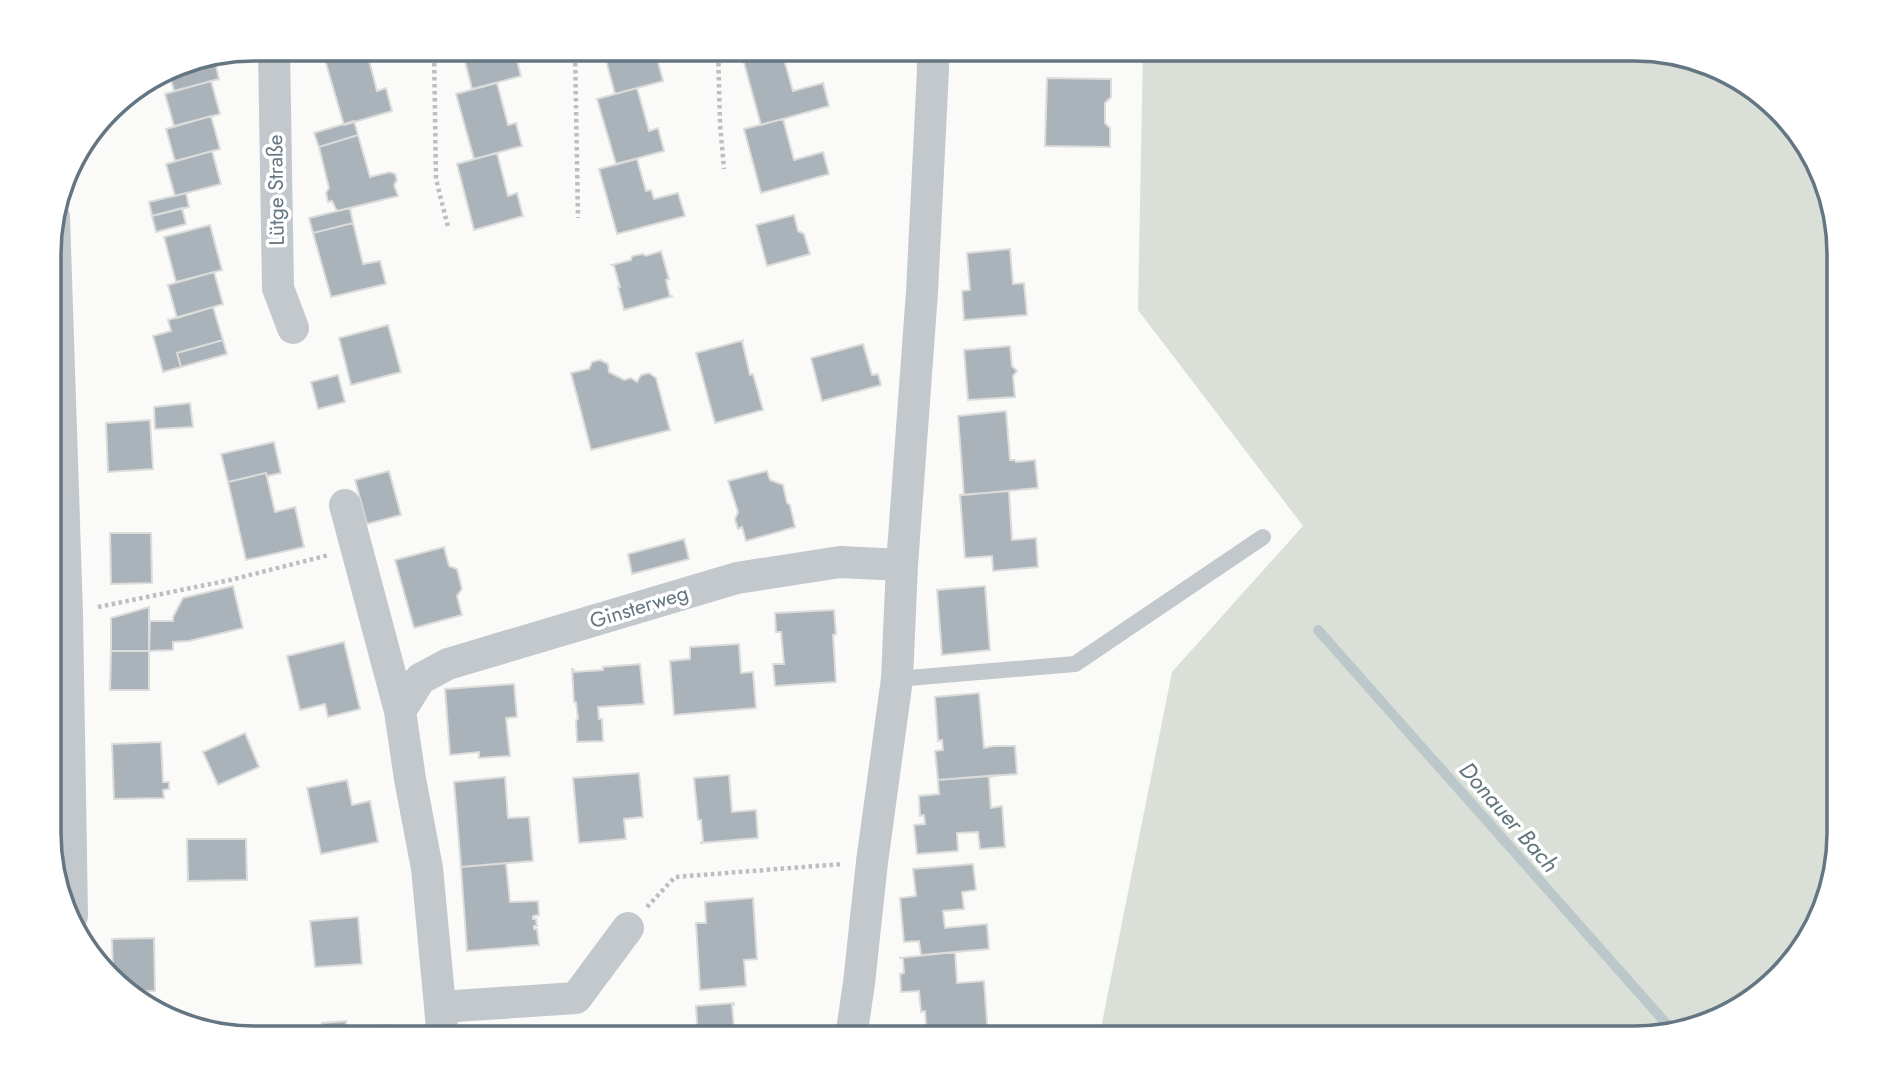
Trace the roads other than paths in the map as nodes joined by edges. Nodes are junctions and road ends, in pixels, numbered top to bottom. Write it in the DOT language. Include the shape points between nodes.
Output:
graph roads {
  1 [pos="274,61"];
  2 [pos="932,61"];
  3 [pos="293,328"];
  4 [pos="61,449"];
  5 [pos="345,505"];
  6 [pos="1263,537"];
  7 [pos="902,565"];
  8 [pos="897,679"];
  9 [pos="400,711"];
  10 [pos="72,896"];
  11 [pos="628,928"];
  12 [pos="440,1007"];
  13 [pos="442,1026"];
  14 [pos="853,1026"];
  1 -- 3 [label="street, Lütge Straße" via="278,288"];
  2 -- 7 [label="street" via="922,292"];
  4 -- 10 [label="street"];
  5 -- 9 [label="street"];
  6 -- 8 [label="lane" via="1075,664"];
  7 -- 8 [label="street"];
  7 -- 9 [label="street, Ginsterweg" via="841,562 737,578 448,664 420,679"];
  8 -- 14 [label="street"];
  9 -- 12 [label="street" via="427,868"];
  11 -- 12 [label="street" via="576,998"];
  12 -- 13 [label="street"];
}
